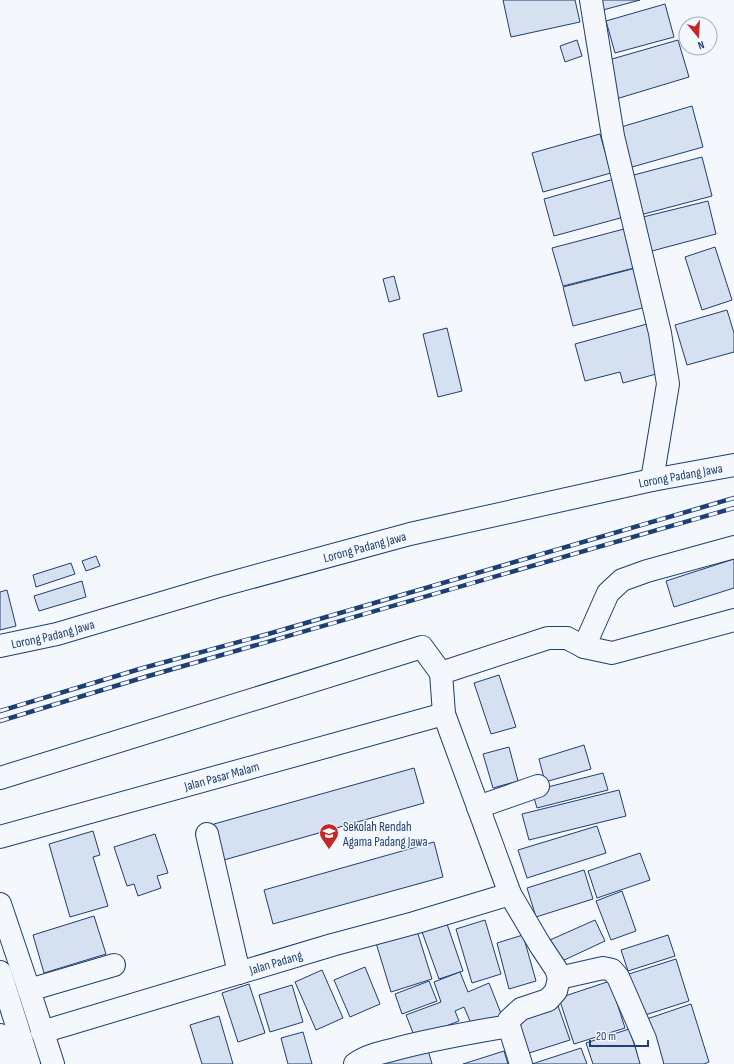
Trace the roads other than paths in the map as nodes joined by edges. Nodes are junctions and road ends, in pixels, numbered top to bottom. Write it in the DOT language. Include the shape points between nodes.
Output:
graph roads {
  1 [pos="591,0"];
  2 [pos="734,465"];
  3 [pos="652,480"];
  4 [pos="734,547"];
  5 [pos="734,620"];
  6 [pos="0,646"];
  7 [pos="584,647"];
  8 [pos="441,673"];
  9 [pos="444,714"];
  10 [pos="0,778"];
  11 [pos="538,786"];
  12 [pos="478,807"];
  13 [pos="207,834"];
  14 [pos="0,837"];
  15 [pos="510,894"];
  16 [pos="0,904"];
  17 [pos="114,965"];
  18 [pos="0,972"];
  19 [pos="239,973"];
  20 [pos="559,978"];
  21 [pos="30,990"];
  22 [pos="509,1026"];
  23 [pos="42,1032"];
  24 [pos="29,1064"];
  25 [pos="53,1064"];
  26 [pos="355,1064"];
  27 [pos="521,1064"];
  28 [pos="652,1064"];
  1 -- 3 [label="street" via="613,136 660,333 668,384"];
  2 -- 3 [label="street, Lorong Padang Jawa"];
  3 -- 6 [label="street, Lorong Padang Jawa" via="410,534 219,586 57,634"];
  4 -- 7 [label="street" via="622,580 608,593"];
  5 -- 7 [label="street" via="612,652"];
  7 -- 8 [label="street" via="567,638 548,638"];
  8 -- 9 [label="street"];
  8 -- 10 [label="street" via="422,647"];
  9 -- 12 [label="street"];
  9 -- 14 [label="street, Jalan Pasar Malam"];
  11 -- 12 [label="street"];
  12 -- 15 [label="street"];
  13 -- 19 [label="street"];
  15 -- 19 [label="street, Jalan Padang"];
  15 -- 20 [label="street"];
  16 -- 21 [label="street"];
  17 -- 21 [label="street"];
  18 -- 24 [label="street"];
  19 -- 23 [label="street, Jalan Padang"];
  20 -- 22 [label="street" via="556,991 548,1000 521,1009 509,1020"];
  20 -- 28 [label="street" via="604,968 612,970 618,977 645,1039"];
  21 -- 23 [label="street"];
  22 -- 26 [label="street" via="412,1044 364,1058"];
  22 -- 27 [label="street"];
  23 -- 25 [label="street"];
}
